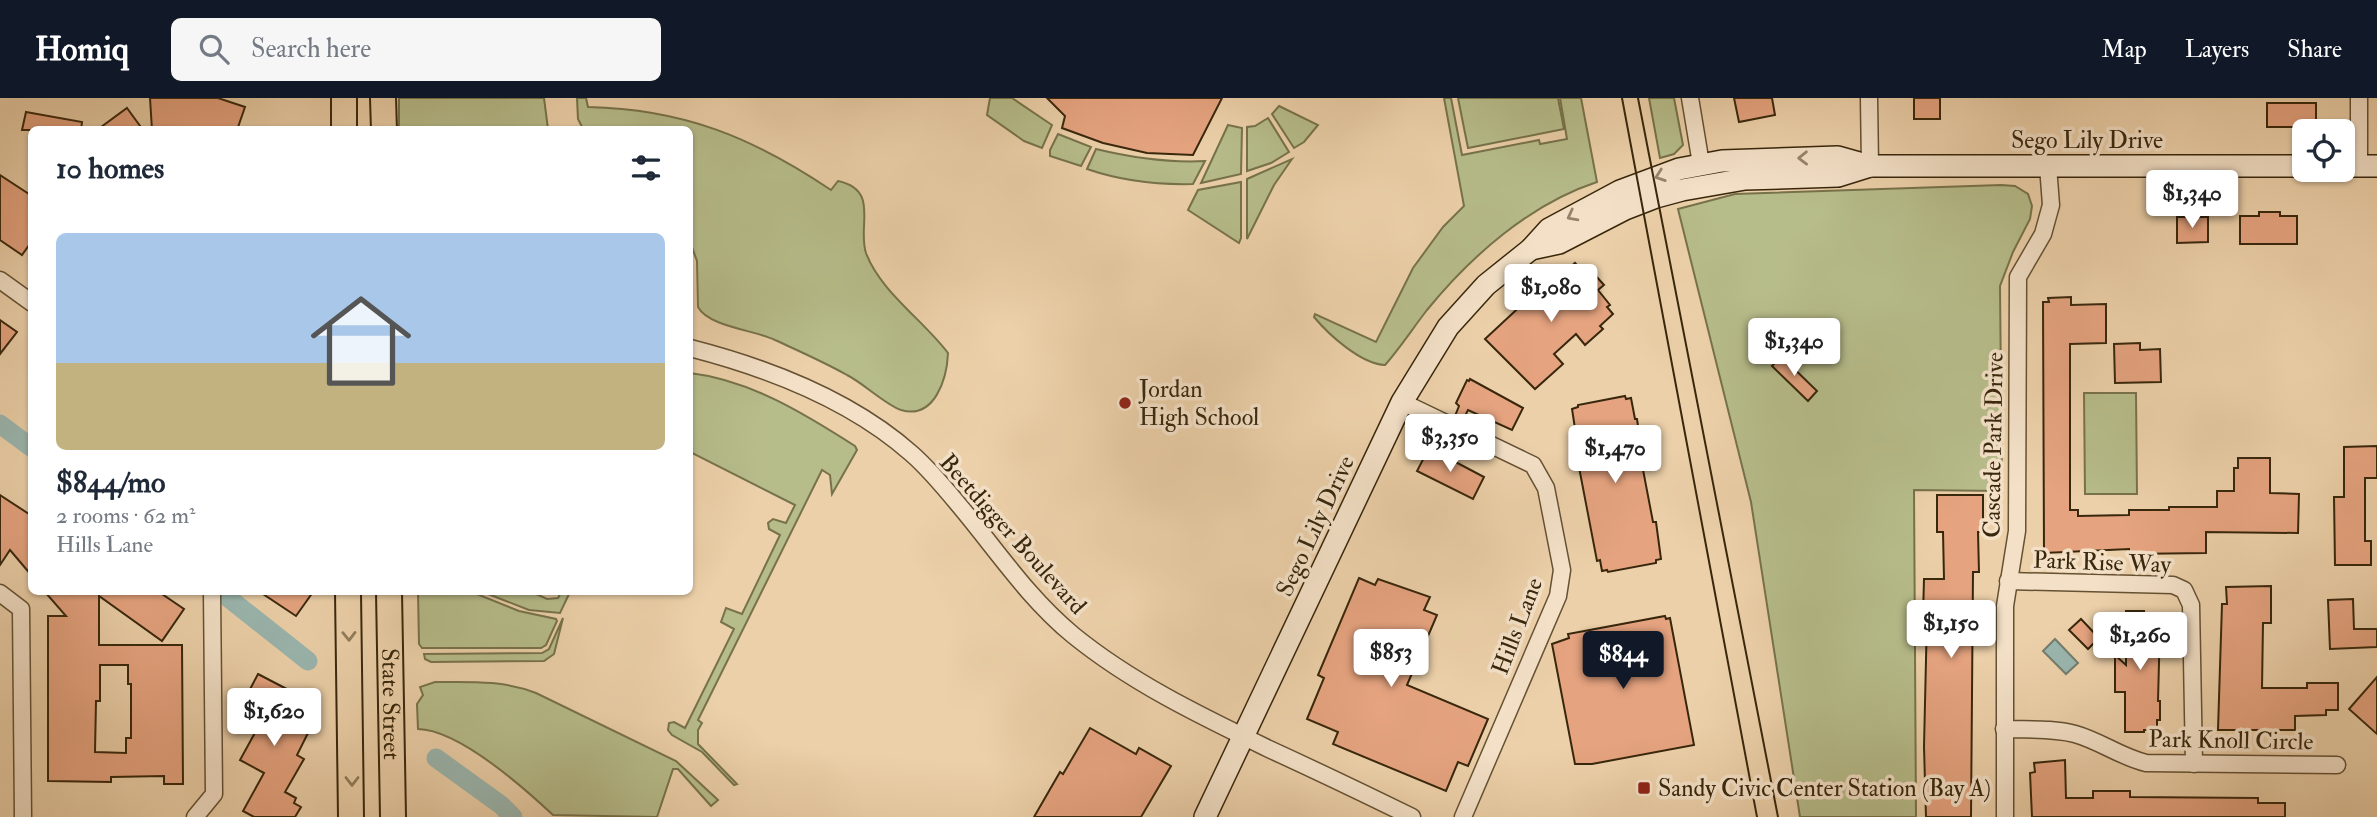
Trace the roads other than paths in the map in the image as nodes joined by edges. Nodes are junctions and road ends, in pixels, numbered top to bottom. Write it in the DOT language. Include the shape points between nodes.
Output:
graph roads {
  1 [pos="344,98"];
  2 [pos="383,98"];
  3 [pos="1690,98"];
  4 [pos="1869,98"];
  5 [pos="2359,98"];
  6 [pos="344,126"];
  7 [pos="383,126"];
  8 [pos="1701,164"];
  9 [pos="1870,166"];
  10 [pos="2048,166"];
  11 [pos="2292,166"];
  12 [pos="2360,166"];
  13 [pos="1531,249"];
  14 [pos="0,279"];
  15 [pos="28,300"];
  16 [pos="693,349"];
  17 [pos="1402,402"];
  18 [pos="2008,581"];
  19 [pos="0,593"];
  20 [pos="212,595"];
  21 [pos="348,595"];
  22 [pos="389,595"];
  23 [pos="2004,729"];
  24 [pos="1244,737"];
  25 [pos="2193,765"];
  26 [pos="2337,765"];
  27 [pos="23,817"];
  28 [pos="195,817"];
  29 [pos="351,817"];
  30 [pos="393,817"];
  31 [pos="1205,817"];
  32 [pos="1412,817"];
  33 [pos="1463,817"];
  34 [pos="2005,817"];
  1 -- 6 [label="main road"];
  2 -- 7 [label="main road"];
  3 -- 8 [label="street"];
  4 -- 9 [label="street"];
  5 -- 12 [label="street"];
  9 -- 8 [label="main road, Sego Lily Drive, one-way" via="1838,158"];
  8 -- 13 [label="main road, Sego Lily Drive, one-way" via="1620,191 1549,229"];
  9 -- 10 [label="main road, Sego Lily Drive"];
  9 -- 13 [label="main road, Sego Lily Drive" via="1838,176 1745,179 1682,190 1625,209 1559,243"];
  10 -- 11 [label="main road, Sego Lily Drive"];
  10 -- 18 [label="street, Cascade Park Drive" via="2051,205 2043,234 2018,277 2017,531"];
  13 -- 17 [label="main road, Sego Lily Drive" via="1465,306"];
  14 -- 15 [label="street"];
  16 -- 24 [label="street, Beetdigger Boulevard" via="778,375 838,403 879,430 912,454 940,483 1022,585 1072,634 1140,682"];
  17 -- 24 [label="main road, Sego Lily Drive"];
  17 -- 33 [label="street, Hills Lane" via="1532,465 1546,488 1562,570 1558,596"];
  18 -- 23 [label="street, Cascade Park Drive"];
  18 -- 25 [label="street, Park Rise Way" via="2173,585 2184,590 2191,605"];
  19 -- 27 [label="street" via="21,609"];
  20 -- 28 [label="street" via="214,794"];
  21 -- 29 [label="main road, State Street, one-way"];
  22 -- 30 [label="main road, State Street"];
  23 -- 25 [label="street, Park Knoll Circle" via="2063,731 2139,761"];
  23 -- 34 [label="street, Cascade Park Drive"];
  24 -- 31 [label="main road, Sego Lily Drive"];
  24 -- 32 [label="street, Beetdigger Boulevard"];
  25 -- 26 [label="street, Park Knoll Circle"];
}
